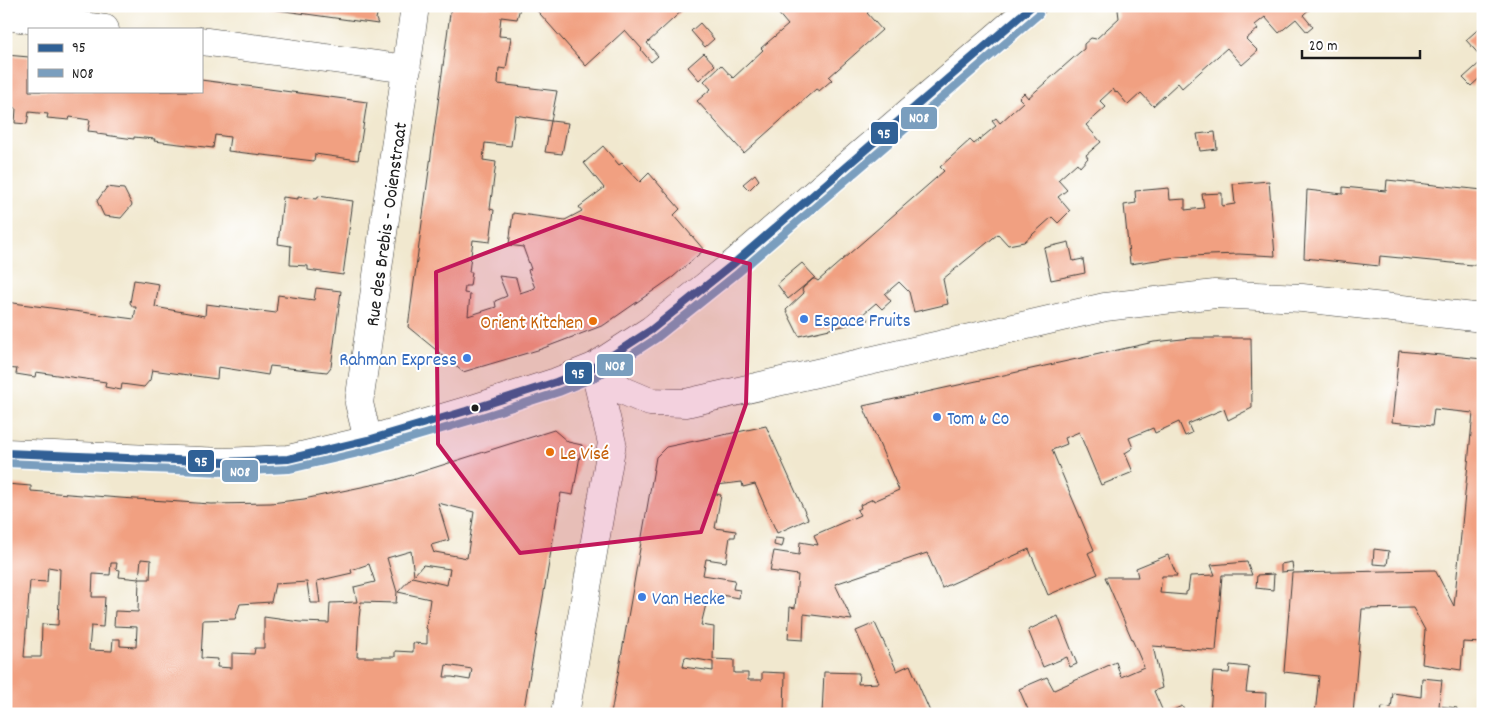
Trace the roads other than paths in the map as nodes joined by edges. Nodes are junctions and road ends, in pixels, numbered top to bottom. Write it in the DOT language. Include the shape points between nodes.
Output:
graph roads {
  1 [pos="415,6"];
  2 [pos="1032,6"];
  3 [pos="9,13"];
  4 [pos="100,28"];
  5 [pos="202,41"];
  6 [pos="407,68"];
  7 [pos="1483,318"];
  8 [pos="594,367"];
  9 [pos="368,440"];
  10 [pos="6,453"];
  11 [pos="565,714"];
  1 -- 6 [label="street, Rue des Brebis - Ooienstraat"];
  2 -- 8 [label="street" via="732,265 652,330"];
  3 -- 4 [label="street"];
  5 -- 6 [label="street"];
  6 -- 9 [label="street, Rue des Brebis - Ooienstraat" via="359,403"];
  7 -- 8 [label="street" via="1302,298 1215,294 1104,307 686,403 650,402 624,391"];
  8 -- 9 [label="street" via="493,403"];
  8 -- 11 [label="street" via="612,443"];
  9 -- 10 [label="street" via="288,459 224,462"];
}
